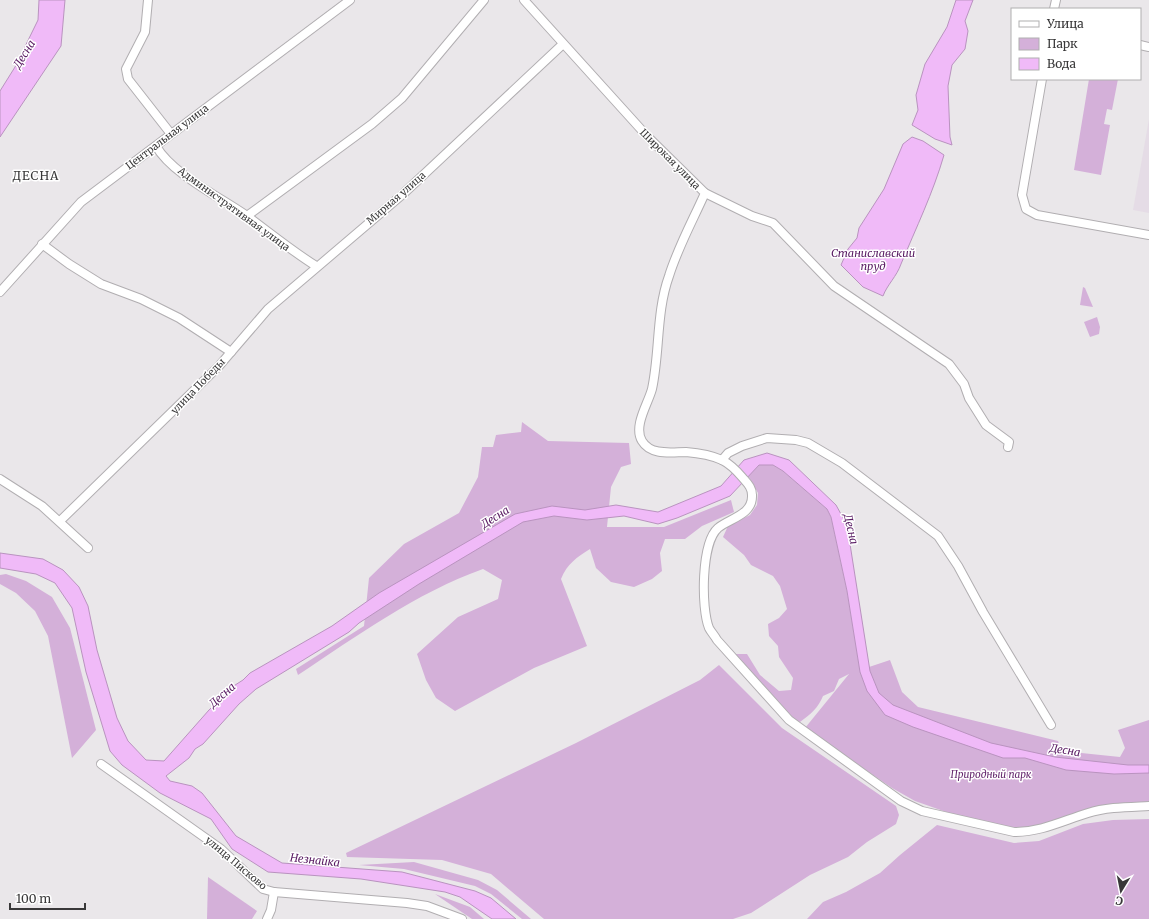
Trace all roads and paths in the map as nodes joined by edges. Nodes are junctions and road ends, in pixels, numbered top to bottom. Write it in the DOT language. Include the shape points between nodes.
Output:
graph roads {
  1 [pos="148,0"];
  2 [pos="350,0"];
  3 [pos="484,0"];
  4 [pos="524,0"];
  5 [pos="563,44"];
  6 [pos="1042,80"];
  7 [pos="171,134"];
  8 [pos="156,146"];
  9 [pos="705,193"];
  10 [pos="247,216"];
  11 [pos="1149,235"];
  12 [pos="42,244"];
  13 [pos="316,266"];
  14 [pos="0,292"];
  15 [pos="231,352"];
  16 [pos="1008,447"];
  17 [pos="722,460"];
  18 [pos="0,479"];
  19 [pos="60,521"];
  20 [pos="88,548"];
  21 [pos="1051,725"];
  22 [pos="101,764"];
  23 [pos="1149,806"];
  24 [pos="274,892"];
  25 [pos="267,919"];
  26 [pos="462,919"];
  1 -- 7 [label="street" via="145,32 126,69 128,79"];
  2 -- 7 [label="street, Центральная улица"];
  3 -- 10 [label="street" via="402,98 372,124"];
  4 -- 5 [label="street, Широкая улица"];
  5 -- 9 [label="street, Широкая улица" via="647,136"];
  5 -- 13 [label="street, Мирная улица" via="403,194"];
  6 -- 11 [label="street" via="1022,195 1024,205 1031,213"];
  7 -- 8 [label="street, Центральная улица"];
  8 -- 10 [label="street, Административная улица" via="162,157 185,175"];
  8 -- 12 [label="street, Центральная улица" via="81,202"];
  9 -- 16 [label="street" via="752,216 773,223 834,286 949,364 964,384 969,398 986,425 1009,442"];
  9 -- 17 [label="street, Широкая улица" via="668,277 662,300 654,379 649,401 640,422 639,434 643,443 664,453 687,452"];
  10 -- 13 [label="street, Административная улица" via="290,250"];
  12 -- 14 [label="street, Центральная улица"];
  12 -- 15 [label="street, улица Победы" via="101,284 141,299 179,318"];
  13 -- 15 [label="street, Мирная улица" via="268,309"];
  15 -- 19 [label="street, улица Победы"];
  17 -- 21 [label="street" via="728,453 742,446 767,438 808,443 842,463 938,536"];
  17 -- 23 [label="street" via="734,468 752,488 752,503 748,510 718,528 710,539 705,574 706,616 717,640 789,720 901,801 922,811 1014,832 1026,832 1055,826 1089,813 1123,807"];
  18 -- 19 [label="street"];
  19 -- 20 [label="street"];
  22 -- 24 [label="street, улица Писково" via="221,849 263,889"];
  24 -- 25 [label="street"];
  24 -- 26 [label="street, улица Писково" via="407,903 427,906"];
}
